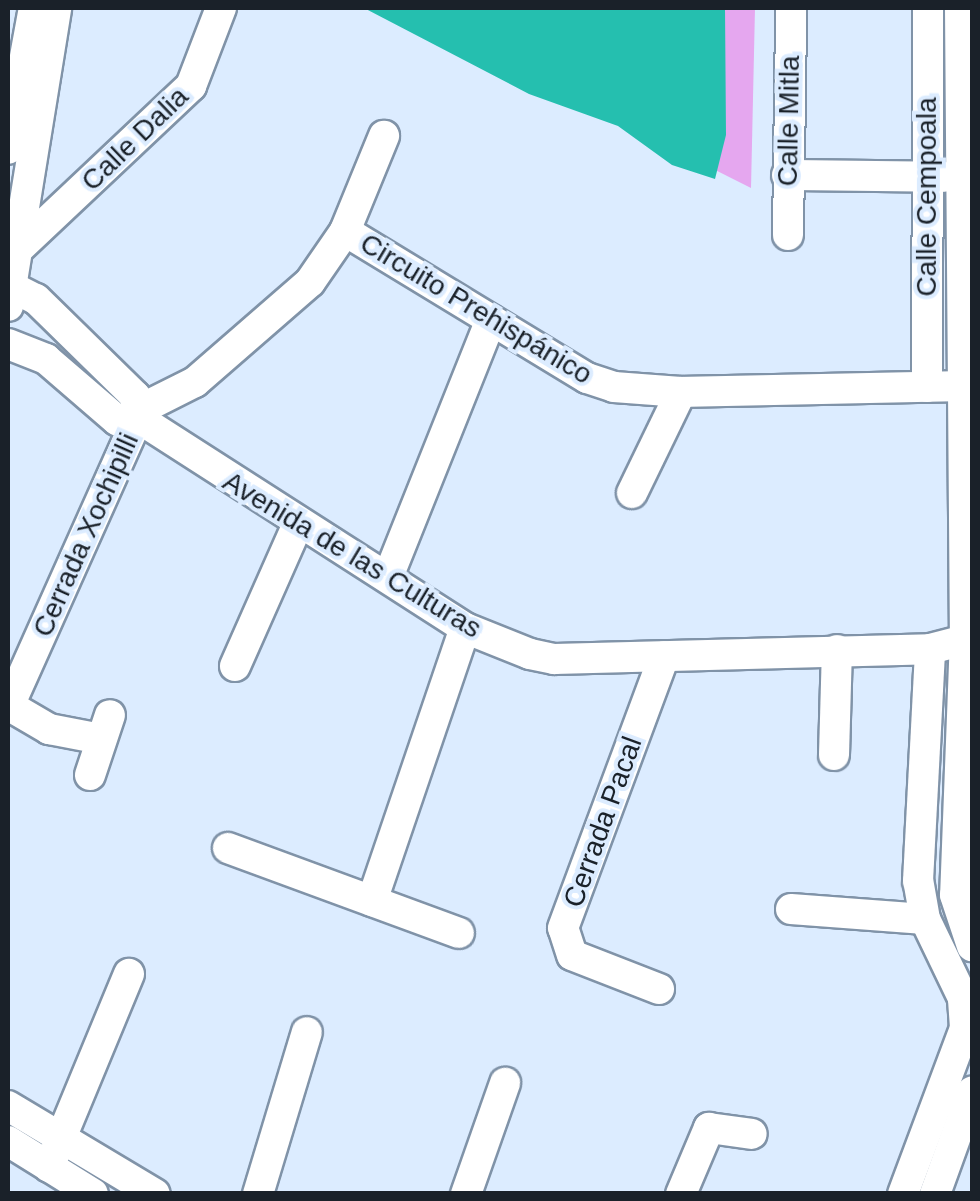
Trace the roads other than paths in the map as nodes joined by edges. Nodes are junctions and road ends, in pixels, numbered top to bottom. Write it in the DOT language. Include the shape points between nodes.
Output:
graph roads {
  1 [pos="34,8"];
  2 [pos="56,8"];
  3 [pos="220,8"];
  4 [pos="791,8"];
  5 [pos="928,8"];
  6 [pos="960,8"];
  7 [pos="12,99"];
  8 [pos="384,136"];
  9 [pos="8,149"];
  10 [pos="787,175"];
  11 [pos="966,177"];
  12 [pos="927,178"];
  13 [pos="345,231"];
  14 [pos="788,235"];
  15 [pos="18,249"];
  16 [pos="9,292"];
  17 [pos="490,320"];
  18 [pos="8,344"];
  19 [pos="962,386"];
  20 [pos="927,388"];
  21 [pos="681,392"];
  22 [pos="138,418"];
  23 [pos="632,492"];
  24 [pos="298,524"];
  25 [pos="388,577"];
  26 [pos="465,628"];
  27 [pos="969,638"];
  28 [pos="930,649"];
  29 [pos="837,650"];
  30 [pos="664,656"];
  31 [pos="235,666"];
  32 [pos="8,706"];
  33 [pos="834,755"];
  34 [pos="90,775"];
  35 [pos="922,804"];
  36 [pos="958,806"];
  37 [pos="228,848"];
  38 [pos="372,901"];
  39 [pos="792,909"];
  40 [pos="925,920"];
  41 [pos="459,933"];
  42 [pos="971,939"];
  43 [pos="128,974"];
  44 [pos="659,989"];
  45 [pos="307,1032"];
  46 [pos="505,1083"];
  47 [pos="972,1092"];
  48 [pos="8,1106"];
  49 [pos="752,1134"];
  50 [pos="941,1134"];
  51 [pos="60,1138"];
  52 [pos="8,1141"];
  53 [pos="49,1167"];
  54 [pos="93,1194"];
  55 [pos="155,1194"];
  56 [pos="258,1194"];
  57 [pos="466,1194"];
  58 [pos="681,1194"];
  59 [pos="903,1194"];
  60 [pos="935,1194"];
  1 -- 7 [label="street"];
  2 -- 15 [label="street"];
  3 -- 15 [label="street, Calle Dalia" via="192,86"];
  4 -- 10 [label="street, Calle Mitla"];
  5 -- 12 [label="street, Calle Cempoala"];
  6 -- 11 [label="street, Calle Cempoala"];
  7 -- 9 [label="street"];
  8 -- 13 [label="street"];
  10 -- 12 [label="street"];
  10 -- 14 [label="street, Calle Mitla"];
  11 -- 12 [label="street"];
  11 -- 19 [label="street, Calle Cempoala"];
  12 -- 20 [label="street, Calle Cempoala"];
  13 -- 17 [label="street, Circuito Prehispánico"];
  13 -- 22 [label="street, Circuito Prehispánico" via="332,256 284,309 185,390 148,404"];
  15 -- 16 [label="street"];
  16 -- 22 [label="street" via="42,304 135,396"];
  17 -- 21 [label="street, Circuito Prehispánico" via="587,378"];
  17 -- 25 [label="street"];
  18 -- 22 [label="street, Avenida de las Culturas" via="60,368 118,420"];
  19 -- 20 [label="street, Circuito Prehispánico"];
  19 -- 27 [label="street, Calle Cempoala"];
  20 -- 21 [label="street, Circuito Prehispánico"];
  21 -- 23 [label="street"];
  22 -- 24 [label="street, Avenida de las Culturas"];
  22 -- 32 [label="street, Cerrada Xochipilli"];
  24 -- 25 [label="street, Avenida de las Culturas"];
  24 -- 31 [label="street"];
  25 -- 26 [label="street, Avenida de las Culturas"];
  26 -- 30 [label="street, Avenida de las Culturas" via="554,659"];
  26 -- 38 [label="street"];
  27 -- 28 [label="street, Avenida de las Culturas"];
  27 -- 36 [label="street"];
  28 -- 29 [label="street, Avenida de las Culturas"];
  28 -- 35 [label="street"];
  29 -- 30 [label="street, Avenida de las Culturas"];
  29 -- 33 [label="street"];
  30 -- 44 [label="street, Cerrada Pacal" via="563,928 572,955"];
  32 -- 34 [label="street" via="49,729 106,727"];
  35 -- 36 [label="street"];
  35 -- 40 [label="street" via="918,881"];
  36 -- 42 [label="street" via="955,896"];
  37 -- 38 [label="street"];
  38 -- 41 [label="street"];
  39 -- 40 [label="street"];
  40 -- 50 [label="street" via="963,998 965,1028"];
  43 -- 51 [label="street"];
  45 -- 56 [label="street"];
  46 -- 57 [label="street"];
  47 -- 50 [label="street"];
  48 -- 51 [label="street"];
  49 -- 58 [label="street" via="709,1128"];
  50 -- 59 [label="street"];
  50 -- 60 [label="street"];
  51 -- 53 [label="street"];
  51 -- 55 [label="street"];
  52 -- 53 [label="street"];
  53 -- 54 [label="street"];
}
